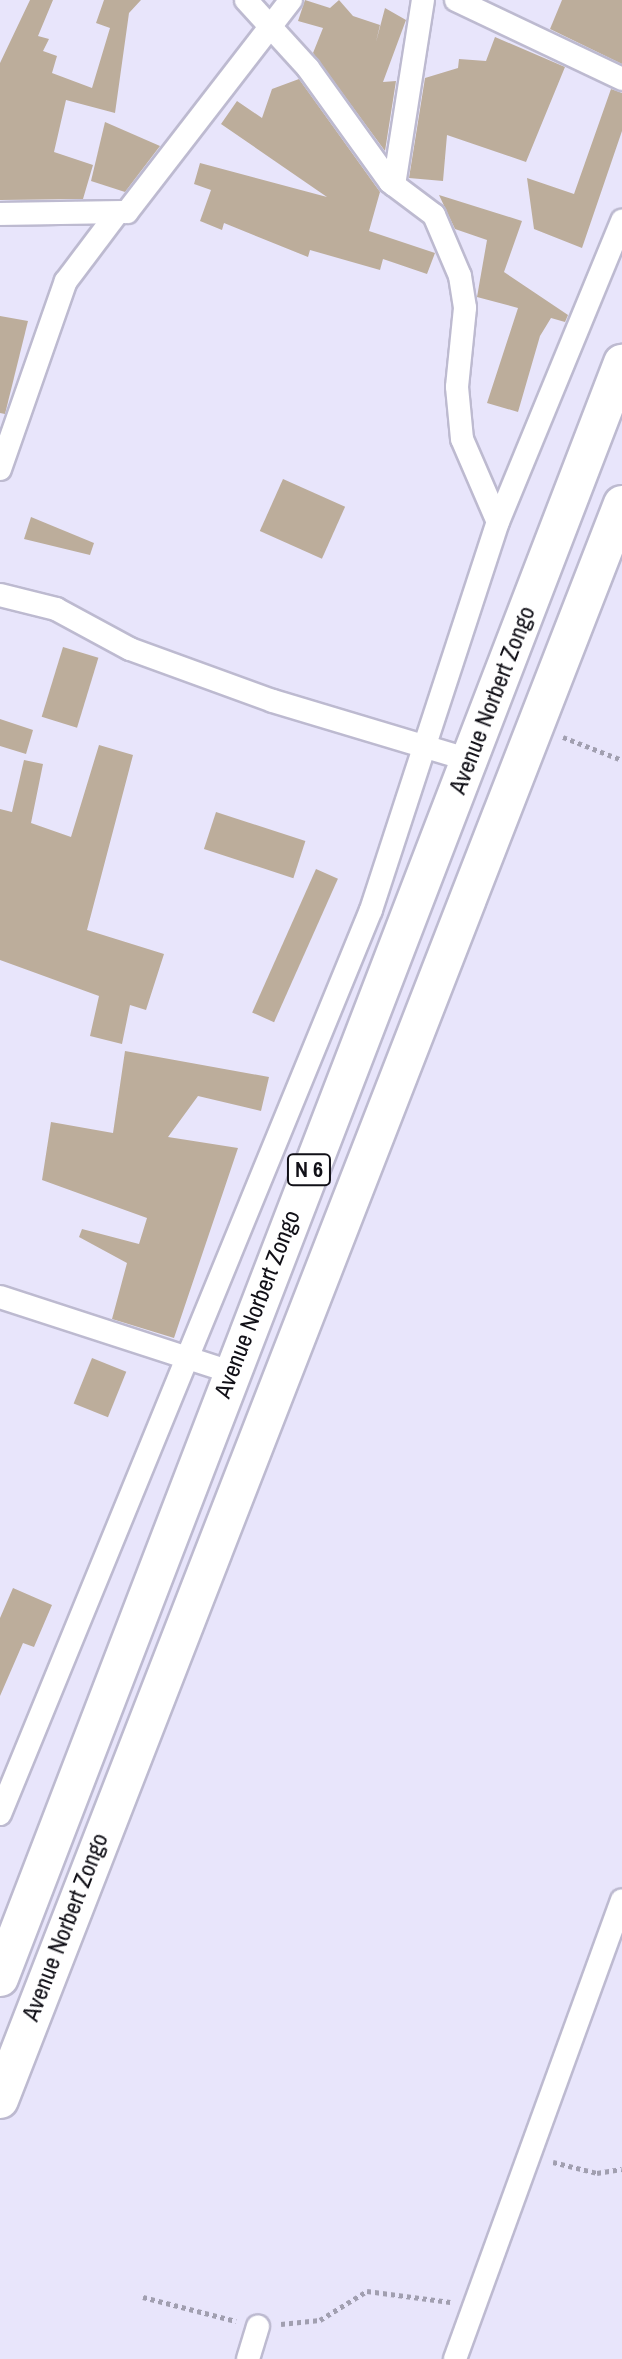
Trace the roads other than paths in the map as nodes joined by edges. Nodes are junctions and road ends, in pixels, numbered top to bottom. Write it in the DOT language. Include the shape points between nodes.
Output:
graph roads {
  1 [pos="246,0"];
  2 [pos="291,0"];
  3 [pos="423,0"];
  4 [pos="456,0"];
  5 [pos="267,28"];
  6 [pos="622,79"];
  7 [pos="394,185"];
  8 [pos="0,214"];
  9 [pos="115,216"];
  10 [pos="622,221"];
  11 [pos="622,363"];
  12 [pos="0,469"];
  13 [pos="622,504"];
  14 [pos="498,522"];
  15 [pos="0,595"];
  16 [pos="421,745"];
  17 [pos="470,760"];
  18 [pos="0,1297"];
  19 [pos="183,1357"];
  20 [pos="231,1372"];
  21 [pos="0,1814"];
  22 [pos="622,1900"];
  23 [pos="0,1978"];
  24 [pos="0,2100"];
  25 [pos="258,2326"];
  26 [pos="248,2359"];
  27 [pos="455,2359"];
  1 -- 5 [label="street"];
  2 -- 5 [label="street"];
  3 -- 7 [label="street"];
  4 -- 6 [label="street"];
  5 -- 7 [label="street" via="308,68"];
  5 -- 9 [label="street" via="130,208"];
  7 -- 14 [label="street" via="432,211 460,276 462,439"];
  8 -- 9 [label="street"];
  9 -- 12 [label="street" via="66,281"];
  10 -- 14 [label="street"];
  11 -- 17 [label="main road, Avenue Norbert Zongo / N 6"];
  13 -- 24 [label="main road, Avenue Norbert Zongo / N 6"];
  14 -- 16 [label="street"];
  15 -- 16 [label="street" via="56,609 130,649 273,701"];
  16 -- 17 [label="street"];
  16 -- 19 [label="street" via="371,910"];
  17 -- 20 [label="main road, Avenue Norbert Zongo / N 6"];
  18 -- 19 [label="street"];
  19 -- 20 [label="street"];
  19 -- 21 [label="street"];
  20 -- 23 [label="main road, Avenue Norbert Zongo / N 6"];
  22 -- 27 [label="street"];
  25 -- 26 [label="street"];
}
